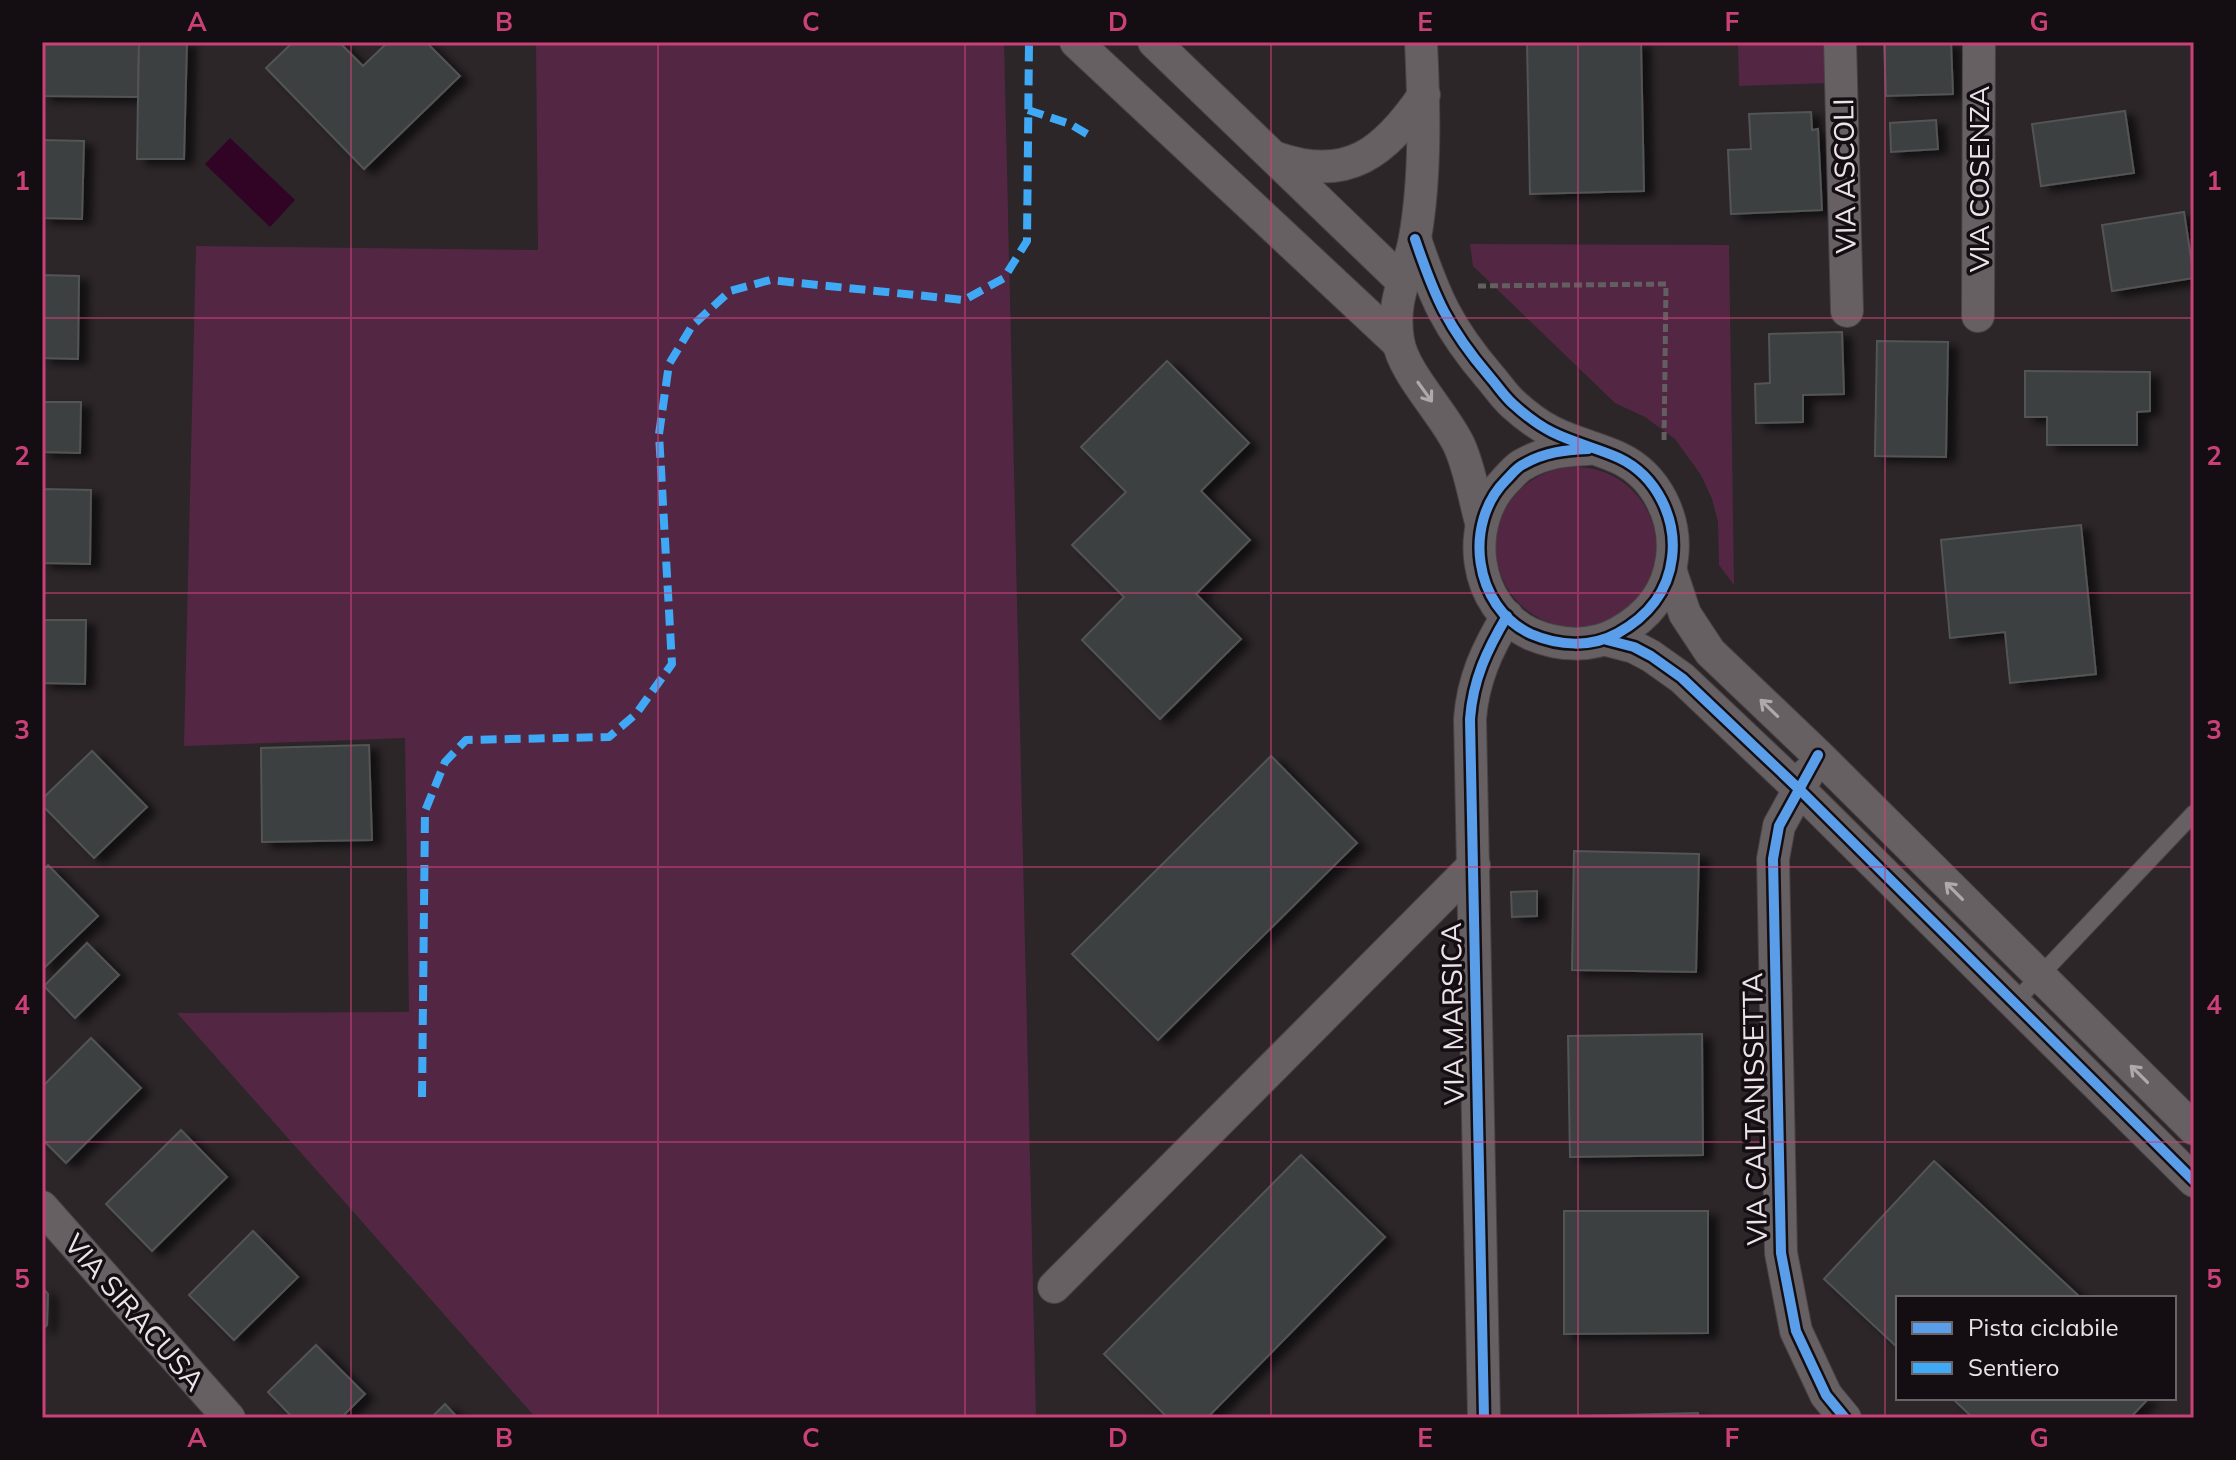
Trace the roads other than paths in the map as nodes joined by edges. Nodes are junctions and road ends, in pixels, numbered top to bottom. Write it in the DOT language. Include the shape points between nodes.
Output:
graph roads {
  1 [pos="1076,42"];
  2 [pos="1421,42"];
  3 [pos="1840,42"];
  4 [pos="1979,42"];
  5 [pos="1157,45"];
  6 [pos="1122,87"];
  7 [pos="1424,95"];
  8 [pos="1274,156"];
  9 [pos="1415,239"];
  10 [pos="1403,282"];
  11 [pos="1847,311"];
  12 [pos="1978,316"];
  13 [pos="1398,343"];
  14 [pos="1588,449"];
  15 [pos="1481,522"];
  16 [pos="1671,572"];
  17 [pos="1507,616"];
  18 [pos="1607,640"];
  19 [pos="1818,755"];
  20 [pos="1799,789"];
  21 [pos="2194,813"];
  22 [pos="1474,865"];
  23 [pos="2040,976"];
  24 [pos="2014,1003"];
  25 [pos="2194,1129"];
  26 [pos="2194,1181"];
  27 [pos="42,1207"];
  28 [pos="1054,1287"];
  29 [pos="229,1418"];
  30 [pos="1484,1418"];
  31 [pos="1845,1418"];
  1 -- 6 [label="street"];
  2 -- 7 [label="street"];
  3 -- 11 [label="street, VIA ASCOLI"];
  4 -- 12 [label="street, VIA COSENZA"];
  5 -- 6 [label="street"];
  5 -- 8 [label="street"];
  6 -- 13 [label="street"];
  7 -- 8 [label="street" via="1394,134 1351,163 1310,168"];
  7 -- 9 [label="street"];
  8 -- 10 [label="street"];
  9 -- 10 [label="street"];
  9 -- 14 [label="street" via="1433,294 1459,341 1511,402 1548,431"];
  10 -- 13 [label="street" via="1396,304"];
  13 -- 15 [label="street, one-way" via="1460,447"];
  14 -- 15 [label="street" via="1554,451 1522,465 1496,490"];
  14 -- 16 [label="street" via="1621,459 1648,480 1669,518 1674,540"];
  15 -- 17 [label="street" via="1478,556 1487,589"];
  16 -- 18 [label="street" via="1659,599 1635,624"];
  19 -- 16 [label="street, one-way" via="1710,652 1685,614"];
  17 -- 18 [label="street" via="1529,633 1554,642"];
  17 -- 22 [label="street, VIA MARSICA" via="1480,664 1472,700"];
  18 -- 20 [label="street" via="1634,647 1667,666"];
  19 -- 20 [label="street, VIA CALTANISSETTA"];
  23 -- 19 [label="street, one-way"];
  20 -- 24 [label="street"];
  20 -- 31 [label="street, VIA CALTANISSETTA" via="1779,826 1773,859 1781,1253 1796,1331 1826,1395"];
  21 -- 23 [label="lane"];
  22 -- 28 [label="street"];
  22 -- 30 [label="street, VIA MARSICA"];
  23 -- 24 [label="lane"];
  25 -- 23 [label="street, one-way"];
  24 -- 26 [label="street"];
  27 -- 29 [label="street, VIA SIRACUSA"];
}
